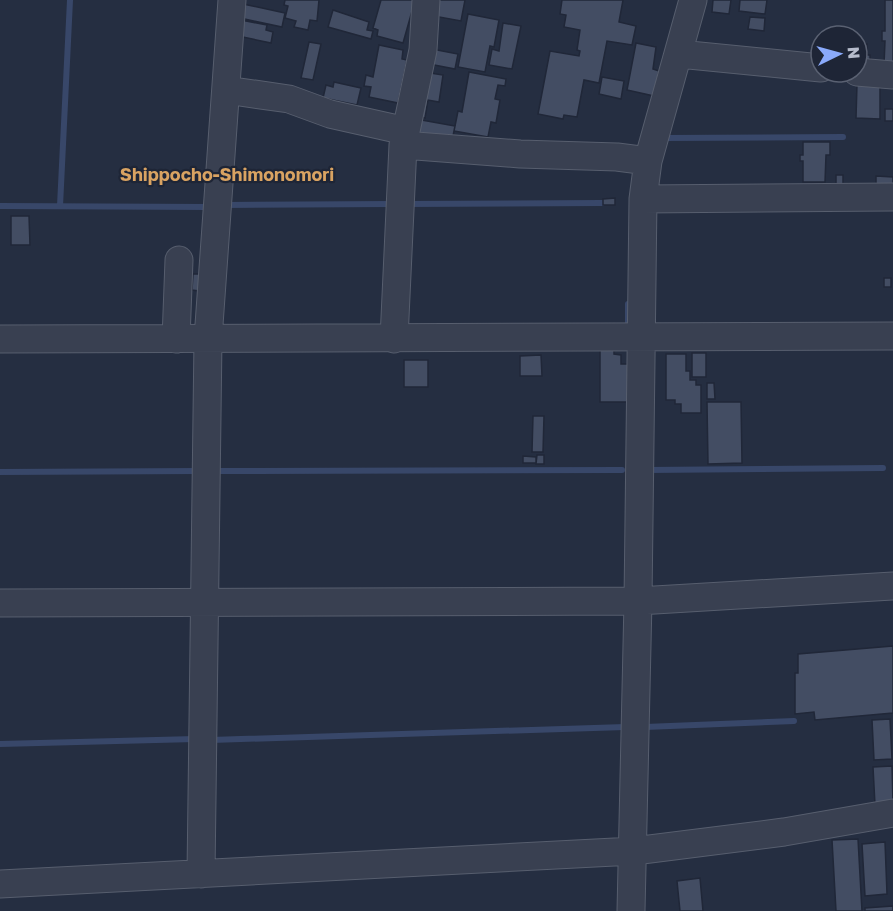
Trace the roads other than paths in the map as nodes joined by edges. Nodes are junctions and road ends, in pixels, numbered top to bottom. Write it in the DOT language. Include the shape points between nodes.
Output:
graph roads {
  1 [pos="232,0"];
  2 [pos="426,0"];
  3 [pos="693,0"];
  4 [pos="679,54"];
  5 [pos="809,67"];
  6 [pos="869,73"];
  7 [pos="893,75"];
  8 [pos="226,90"];
  9 [pos="404,138"];
  10 [pos="648,161"];
  11 [pos="893,197"];
  12 [pos="643,199"];
  13 [pos="179,260"];
  14 [pos="641,336"];
  15 [pos="893,336"];
  16 [pos="0,339"];
  17 [pos="176,339"];
  18 [pos="208,339"];
  19 [pos="394,339"];
  20 [pos="893,586"];
  21 [pos="205,601"];
  22 [pos="638,601"];
  23 [pos="0,603"];
  24 [pos="893,813"];
  25 [pos="634,850"];
  26 [pos="201,874"];
  27 [pos="0,884"];
  28 [pos="631,911"];
  1 -- 8 [label="street"];
  2 -- 9 [label="street" via="423,50"];
  3 -- 4 [label="street"];
  4 -- 5 [label="street"];
  4 -- 10 [label="street"];
  6 -- 7 [label="street"];
  8 -- 9 [label="street" via="289,99"];
  8 -- 18 [label="street"];
  9 -- 10 [label="street" via="520,154"];
  9 -- 19 [label="street"];
  10 -- 12 [label="street"];
  11 -- 12 [label="street"];
  12 -- 14 [label="street"];
  13 -- 17 [label="street"];
  14 -- 15 [label="street"];
  14 -- 19 [label="street"];
  14 -- 22 [label="street"];
  16 -- 17 [label="street"];
  17 -- 18 [label="street"];
  18 -- 19 [label="street"];
  18 -- 21 [label="street"];
  20 -- 22 [label="street"];
  21 -- 22 [label="street"];
  21 -- 23 [label="street"];
  21 -- 26 [label="street"];
  22 -- 25 [label="street"];
  24 -- 25 [label="street" via="784,832"];
  25 -- 26 [label="street"];
  25 -- 28 [label="street"];
  26 -- 27 [label="street"];
}
